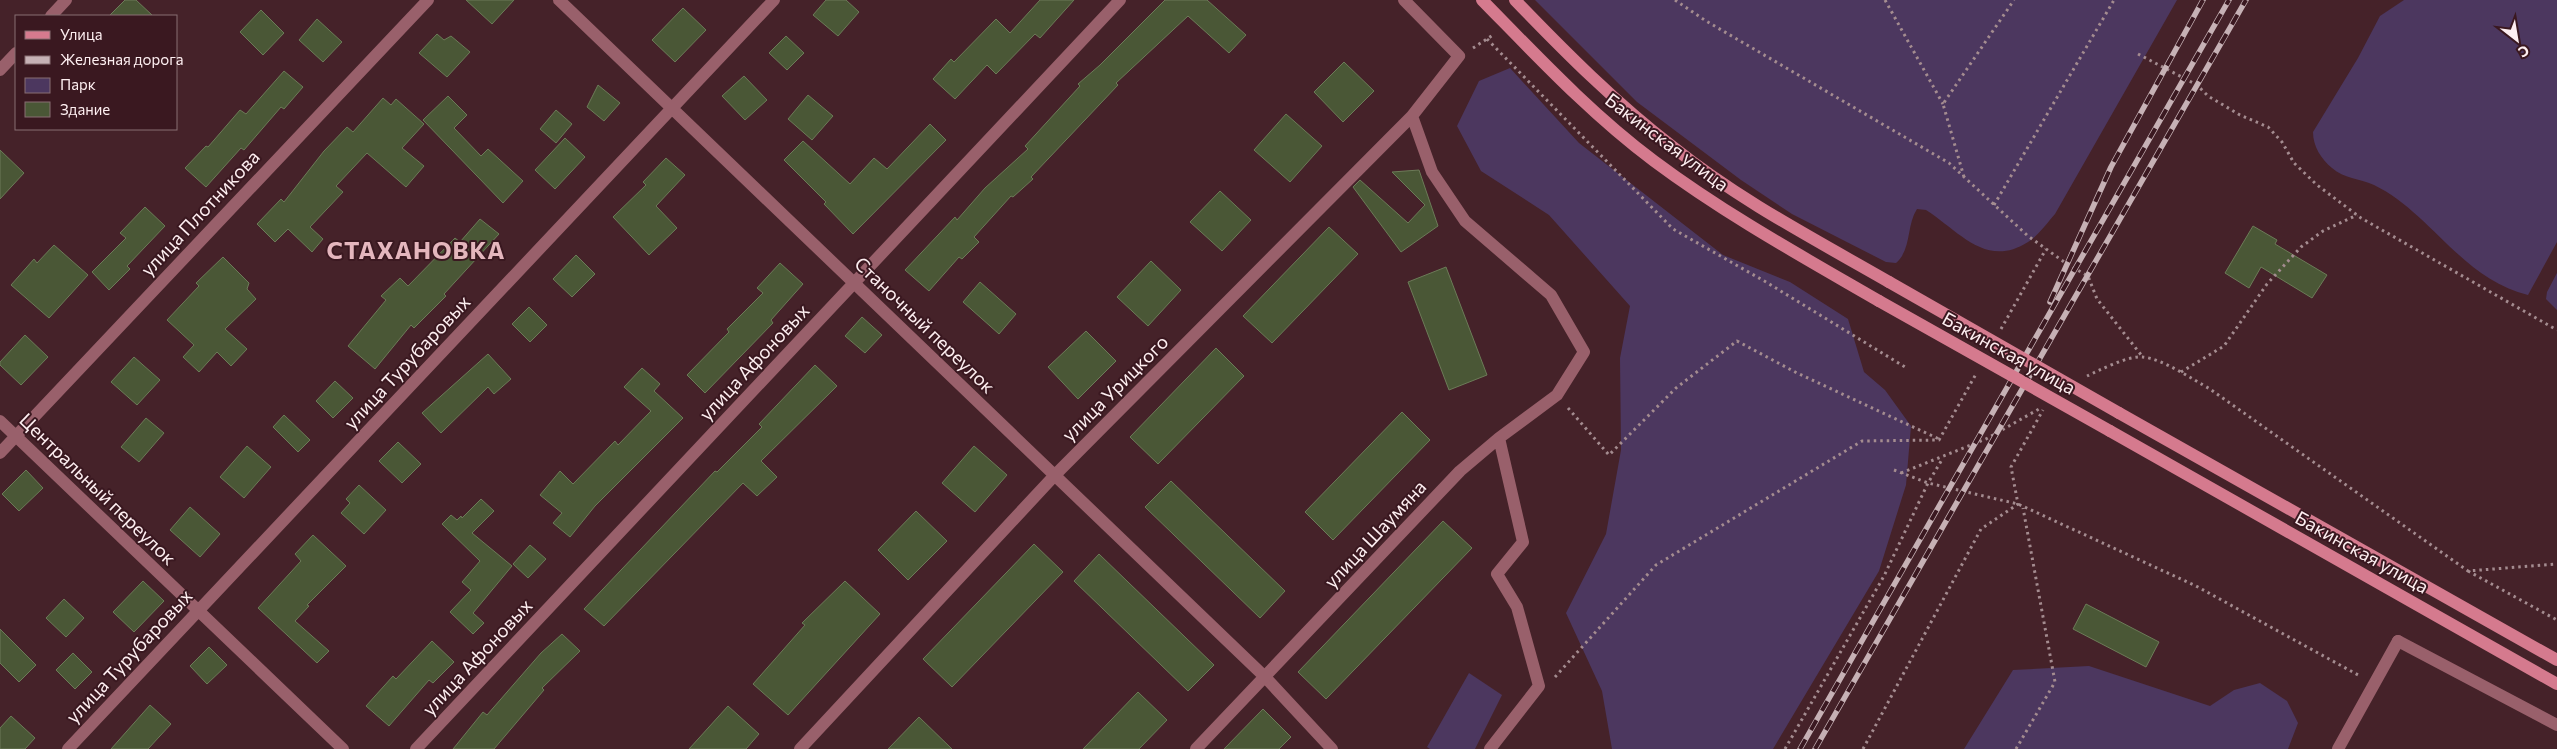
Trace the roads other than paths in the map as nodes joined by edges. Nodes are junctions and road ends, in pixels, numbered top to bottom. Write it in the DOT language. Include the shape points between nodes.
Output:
graph roads {
  1 [pos="66,0"];
  2 [pos="428,0"];
  3 [pos="559,0"];
  4 [pos="774,0"];
  5 [pos="1120,0"];
  6 [pos="1404,0"];
  7 [pos="1482,0"];
  8 [pos="1515,0"];
  9 [pos="52,15"];
  10 [pos="15,54"];
  11 [pos="0,70"];
  12 [pos="672,108"];
  13 [pos="1412,116"];
  14 [pos="854,283"];
  15 [pos="0,421"];
  16 [pos="16,436"];
  17 [pos="1499,438"];
  18 [pos="0,452"];
  19 [pos="1055,475"];
  20 [pos="198,611"];
  21 [pos="2557,660"];
  22 [pos="1265,677"];
  23 [pos="2557,684"];
  24 [pos="2557,725"];
  25 [pos="68,749"];
  26 [pos="343,749"];
  27 [pos="416,749"];
  28 [pos="800,749"];
  29 [pos="1196,749"];
  30 [pos="1332,749"];
  31 [pos="1490,749"];
  32 [pos="2338,749"];
  1 -- 9 [label="street"];
  2 -- 16 [label="street, улица Плотникова"];
  3 -- 12 [label="street, Станочный переулок"];
  4 -- 12 [label="street, улица Турубаровых"];
  5 -- 14 [label="street, улица Афоновых"];
  6 -- 13 [label="street, улица Урицкого" via="1460,56"];
  7 -- 23 [label="main road, Бакинская улица, bridge" via="1577,96 1654,161 1771,238"];
  8 -- 21 [label="main road, Бакинская улица, bridge" via="1598,84 1674,149 1788,224"];
  10 -- 11 [label="street"];
  12 -- 14 [label="street, Станочный переулок"];
  12 -- 20 [label="street, улица Турубаровых"];
  13 -- 17 [label="street, улица Шаумяна" via="1432,172 1465,221 1551,295 1584,352 1557,395"];
  13 -- 19 [label="street, улица Урицкого"];
  14 -- 19 [label="street, Станочный переулок"];
  14 -- 27 [label="street, улица Афоновых"];
  15 -- 16 [label="street, Центральный переулок"];
  16 -- 18 [label="street, улица Плотникова"];
  16 -- 20 [label="street, Центральный переулок"];
  17 -- 22 [label="street, улица Шаумяна" via="1460,471"];
  17 -- 31 [label="street" via="1523,542 1497,574 1517,607 1539,686"];
  19 -- 22 [label="street, Станочный переулок"];
  19 -- 28 [label="street, улица Урицкого"];
  20 -- 25 [label="street, улица Турубаровых"];
  20 -- 26 [label="street, Центральный переулок"];
  22 -- 29 [label="street, улица Шаумяна"];
  22 -- 30 [label="street, Станочный переулок"];
  24 -- 32 [label="street" via="2398,641"];
}
